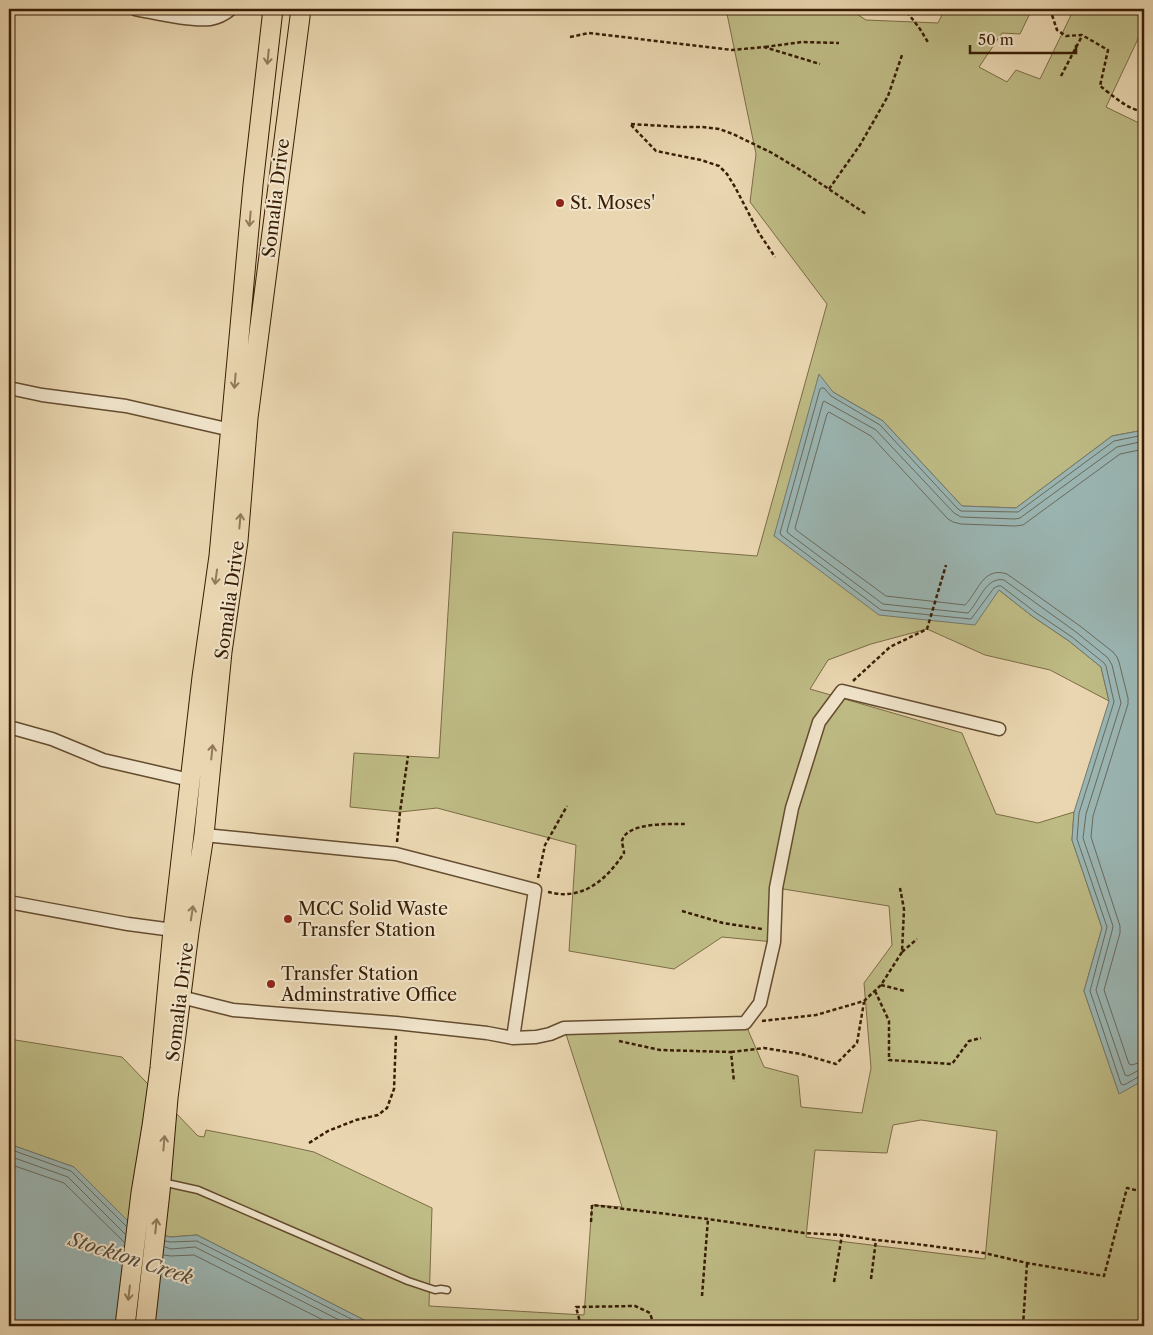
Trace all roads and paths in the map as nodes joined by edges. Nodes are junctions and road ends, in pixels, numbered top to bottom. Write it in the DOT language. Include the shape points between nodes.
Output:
graph roads {
  1 [pos="135,9"];
  2 [pos="231,9"];
  3 [pos="273,9"];
  4 [pos="301,9"];
  5 [pos="1050,9"];
  6 [pos="907,12"];
  7 [pos="1082,35"];
  8 [pos="570,37"];
  9 [pos="840,42"];
  10 [pos="929,44"];
  11 [pos="764,47"];
  12 [pos="902,56"];
  13 [pos="820,64"];
  14 [pos="1061,76"];
  15 [pos="1144,111"];
  16 [pos="829,189"];
  17 [pos="866,214"];
  18 [pos="775,257"];
  19 [pos="9,388"];
  20 [pos="231,430"];
  21 [pos="946,565"];
  22 [pos="842,691"];
  23 [pos="9,727"];
  24 [pos="999,730"];
  25 [pos="408,756"];
  26 [pos="190,780"];
  27 [pos="567,806"];
  28 [pos="685,824"];
  29 [pos="204,835"];
  30 [pos="396,854"];
  31 [pos="900,888"];
  32 [pos="535,890"];
  33 [pos="9,902"];
  34 [pos="682,911"];
  35 [pos="173,930"];
  36 [pos="774,936"];
  37 [pos="918,939"];
  38 [pos="902,952"];
  39 [pos="880,986"];
  40 [pos="875,991"];
  41 [pos="904,991"];
  42 [pos="181,997"];
  43 [pos="864,1002"];
  44 [pos="396,1023"];
  45 [pos="746,1023"];
  46 [pos="513,1038"];
  47 [pos="981,1038"];
  48 [pos="612,1039"];
  49 [pos="731,1052"];
  50 [pos="734,1082"];
  51 [pos="309,1143"];
  52 [pos="154,1189"];
  53 [pos="1144,1192"];
  54 [pos="708,1219"];
  55 [pos="591,1222"];
  56 [pos="842,1235"];
  57 [pos="876,1240"];
  58 [pos="1027,1263"];
  59 [pos="871,1280"];
  60 [pos="834,1282"];
  61 [pos="447,1290"];
  62 [pos="702,1296"];
  63 [pos="124,1326"];
  64 [pos="144,1326"];
  65 [pos="581,1326"];
  66 [pos="654,1326"];
  67 [pos="1022,1326"];
  1 -- 2 [label="street" via="211,19"];
  3 -- 20 [label="main road, Somalia Drive, one-way"];
  29 -- 4 [label="main road, Somalia Drive, one-way" via="222,652 238,541 248,418"];
  5 -- 7 [label="path" via="1056,30 1066,36"];
  6 -- 10 [label="path"];
  7 -- 14 [label="path"];
  7 -- 15 [label="path" via="1108,50 1100,86 1138,112"];
  8 -- 11 [label="path" via="589,33 732,50"];
  9 -- 11 [label="path"];
  11 -- 13 [label="path"];
  12 -- 16 [label="path" via="888,96 860,145"];
  16 -- 17 [label="path"];
  16 -- 18 [label="path" via="772,152 719,129 631,124 656,151 719,166 735,187"];
  19 -- 20 [label="street" via="126,406"];
  20 -- 26 [label="main road, Somalia Drive, one-way" via="219,556"];
  21 -- 22 [label="path" via="926,629 890,647"];
  22 -- 24 [label="street"];
  22 -- 36 [label="street" via="819,722 792,808 776,888"];
  23 -- 26 [label="street" via="52,739 103,760"];
  25 -- 30 [label="path"];
  26 -- 35 [label="main road, Somalia Drive"];
  27 -- 32 [label="path" via="545,846"];
  28 -- 32 [label="path" via="658,824 632,830 622,841 624,853 616,865 602,879 581,892 566,895"];
  29 -- 30 [label="street"];
  42 -- 29 [label="main road, Somalia Drive, one-way"];
  30 -- 32 [label="street"];
  31 -- 38 [label="path" via="904,909"];
  32 -- 46 [label="street"];
  33 -- 35 [label="street"];
  34 -- 36 [label="path"];
  35 -- 52 [label="main road, Somalia Drive" via="152,1126"];
  36 -- 45 [label="street" via="760,1003"];
  37 -- 38 [label="path"];
  38 -- 39 [label="path"];
  39 -- 40 [label="path"];
  39 -- 41 [label="path"];
  40 -- 43 [label="path"];
  40 -- 47 [label="path" via="889,1021 889,1060 952,1064 969,1041"];
  42 -- 44 [label="street" via="233,1010"];
  52 -- 42 [label="main road, Somalia Drive, one-way"];
  43 -- 45 [label="path" via="816,1015"];
  43 -- 49 [label="path" via="857,1043 836,1064 764,1048"];
  44 -- 46 [label="street"];
  44 -- 51 [label="path" via="394,1089 387,1108 378,1115 328,1131"];
  45 -- 46 [label="street" via="564,1028 536,1037"];
  48 -- 49 [label="path" via="660,1050"];
  49 -- 50 [label="path"];
  52 -- 61 [label="lane" via="198,1190 408,1281 435,1290"];
  52 -- 63 [label="main road, one-way"];
  64 -- 52 [label="main road, one-way"];
  53 -- 58 [label="path" via="1127,1188 1104,1276"];
  54 -- 55 [label="path" via="592,1205"];
  54 -- 56 [label="path" via="804,1233"];
  54 -- 62 [label="path"];
  56 -- 57 [label="path"];
  56 -- 60 [label="path"];
  57 -- 58 [label="path" via="984,1253"];
  57 -- 59 [label="path"];
  58 -- 67 [label="path"];
  65 -- 66 [label="path" via="576,1307 635,1306 650,1313"];
}
